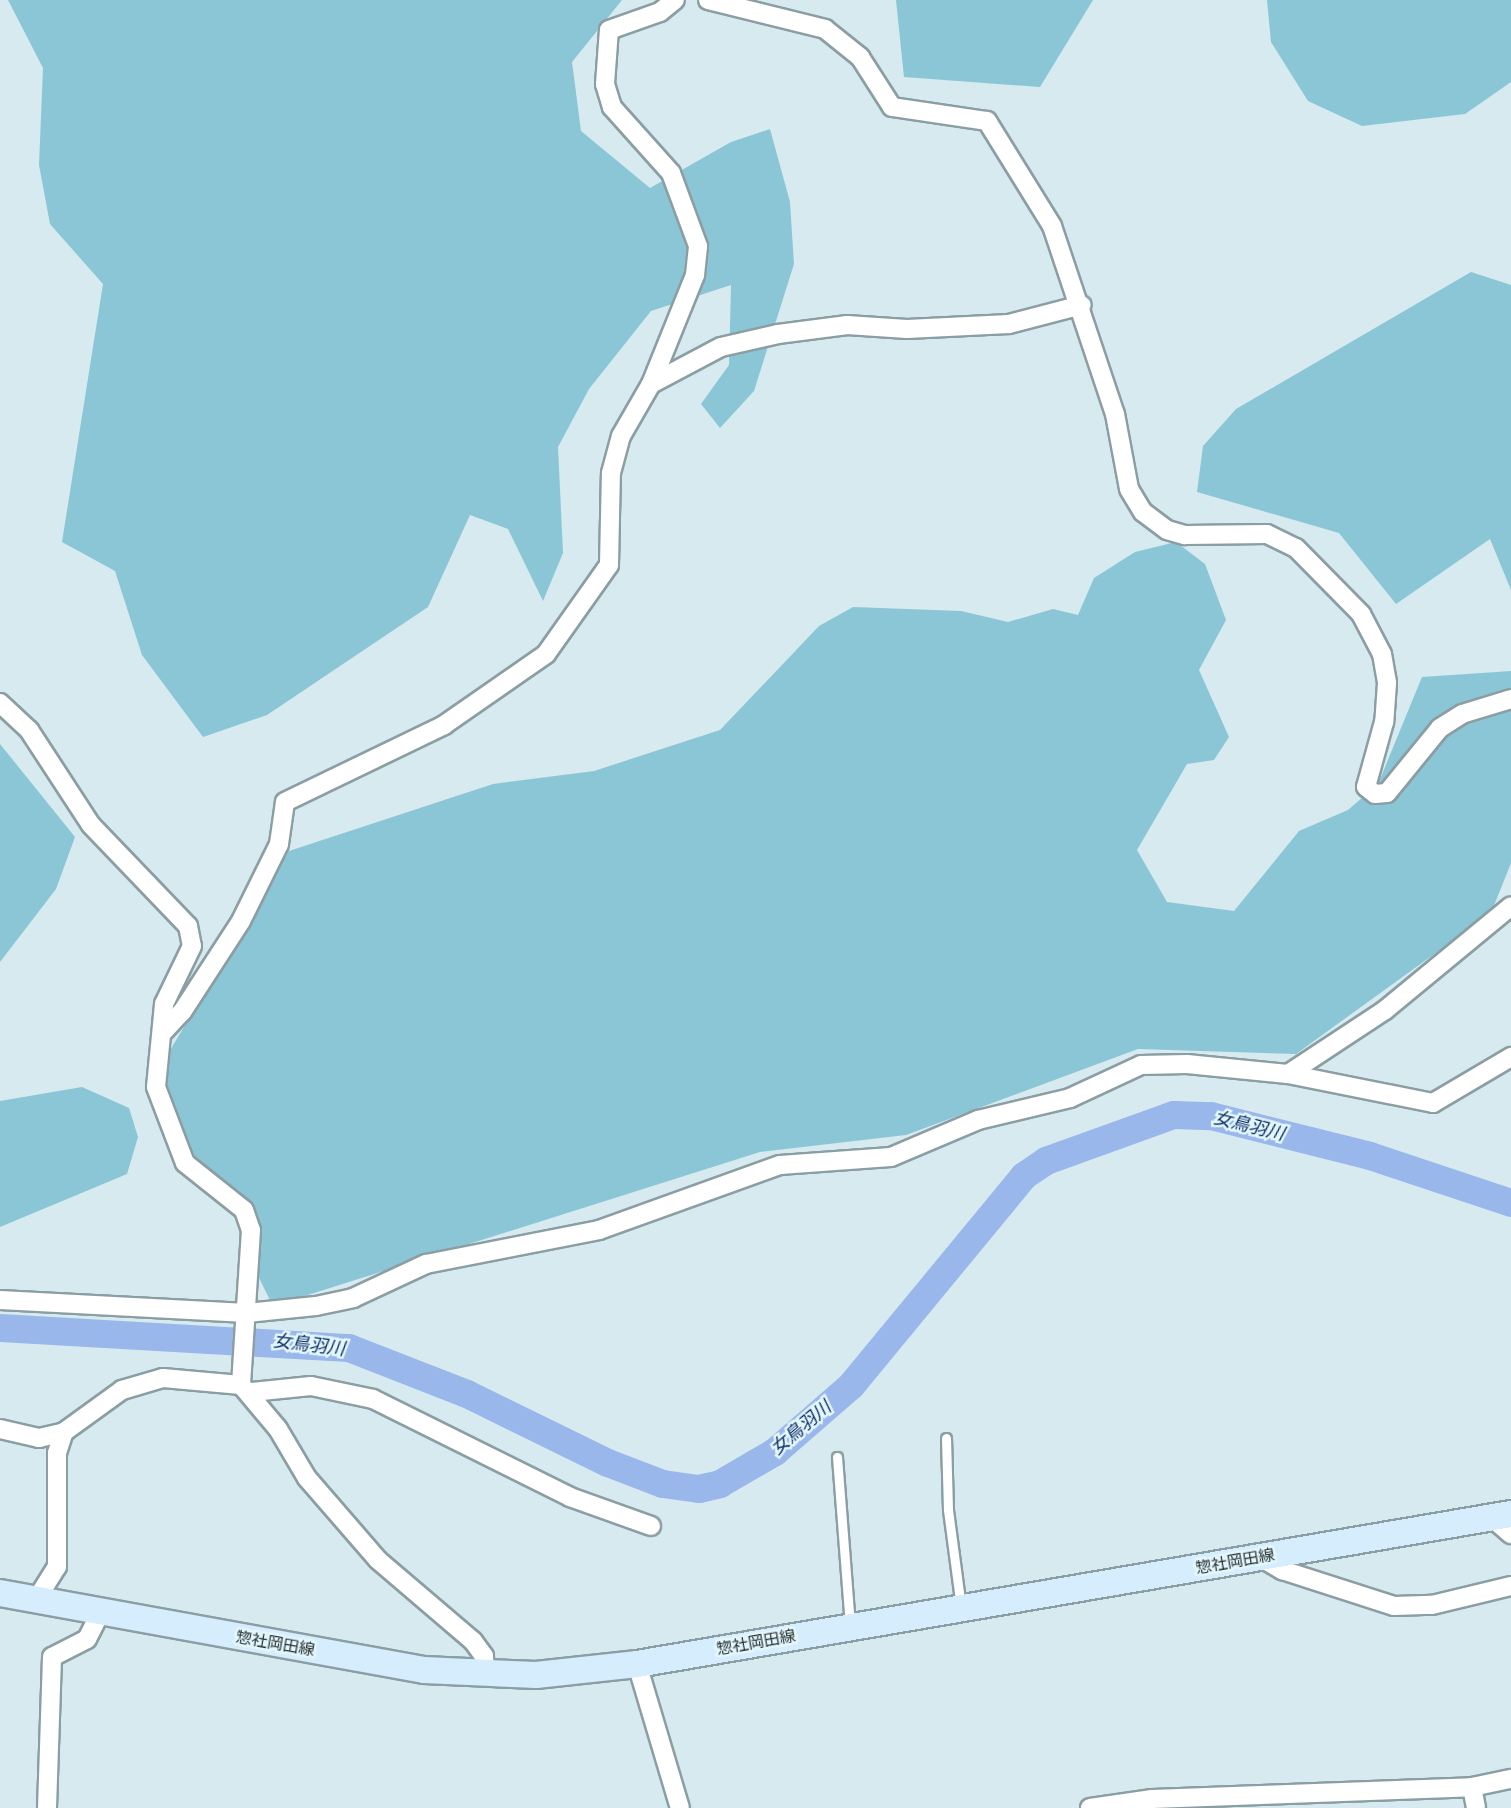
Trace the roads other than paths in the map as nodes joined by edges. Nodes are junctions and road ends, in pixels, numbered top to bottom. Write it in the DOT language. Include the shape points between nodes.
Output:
graph roads {
  1 [pos="675,0"];
  2 [pos="708,0"];
  3 [pos="1082,305"];
  4 [pos="651,384"];
  5 [pos="1511,699"];
  6 [pos="0,703"];
  7 [pos="1511,906"];
  8 [pos="164,1030"];
  9 [pos="1511,1057"];
  10 [pos="1288,1074"];
  11 [pos="0,1300"];
  12 [pos="247,1317"];
  13 [pos="245,1386"];
  14 [pos="0,1429"];
  15 [pos="64,1432"];
  16 [pos="946,1438"];
  17 [pos="837,1456"];
  18 [pos="1505,1521"];
  19 [pos="651,1526"];
  20 [pos="1260,1557"];
  21 [pos="1511,1586"];
  22 [pos="0,1593"];
  23 [pos="36,1600"];
  24 [pos="961,1608"];
  25 [pos="101,1612"];
  26 [pos="850,1627"];
  27 [pos="637,1664"];
  28 [pos="484,1673"];
  29 [pos="1511,1779"];
  30 [pos="1472,1787"];
  31 [pos="47,1808"];
  32 [pos="680,1808"];
  33 [pos="1090,1808"];
  34 [pos="1476,1808"];
  1 -- 4 [label="street" via="660,12 609,30 605,84 612,107 671,173 698,246 695,275"];
  2 -- 3 [label="street" via="825,29 860,57 892,107 987,121 1052,226"];
  3 -- 4 [label="street" via="1008,324 907,329 847,324 778,334 721,347"];
  3 -- 5 [label="street" via="1092,355 1115,414 1129,489 1143,512 1167,530 1185,535 1267,534 1296,548 1361,614 1382,654 1387,683 1384,722 1366,787 1375,794 1387,793 1440,728 1462,714"];
  4 -- 8 [label="street" via="621,436 611,473 609,565 566,632 546,654 444,725 285,802 279,844 241,921 182,1012"];
  6 -- 8 [label="street" via="29,730 91,825 188,926 192,946 164,1004"];
  7 -- 10 [label="street" via="1385,1010"];
  8 -- 12 [label="street" via="156,1087 171,1130 185,1162 244,1210 250,1230"];
  9 -- 10 [label="street" via="1433,1103"];
  10 -- 12 [label="street" via="1141,1065 1070,1098 978,1120 891,1157 780,1166 573,1238 426,1264 353,1298"];
  11 -- 12 [label="street"];
  12 -- 13 [label="street"];
  13 -- 15 [label="street" via="163,1378 122,1390"];
  13 -- 19 [label="street" via="311,1386 373,1399 570,1497"];
  13 -- 28 [label="street" via="307,1478 378,1560 473,1641 484,1656"];
  14 -- 15 [label="street" via="39,1438"];
  15 -- 23 [label="street" via="57,1453 57,1568"];
  16 -- 24 [label="lane" via="948,1510"];
  17 -- 26 [label="lane"];
  18 -- 20 [label="main road, 惣社岡田線"];
  20 -- 21 [label="street" via="1282,1570 1394,1606 1432,1605"];
  20 -- 24 [label="main road, 惣社岡田線"];
  22 -- 23 [label="main road, 惣社岡田線"];
  23 -- 25 [label="main road, 惣社岡田線"];
  24 -- 26 [label="main road, 惣社岡田線"];
  25 -- 28 [label="main road, 惣社岡田線" via="413,1668"];
  25 -- 31 [label="street" via="87,1639 52,1658"];
  26 -- 27 [label="main road, 惣社岡田線"];
  27 -- 28 [label="main road, 惣社岡田線" via="570,1673"];
  27 -- 32 [label="street"];
  29 -- 30 [label="street"];
  30 -- 33 [label="street" via="1273,1792"];
  30 -- 34 [label="street"];
}
